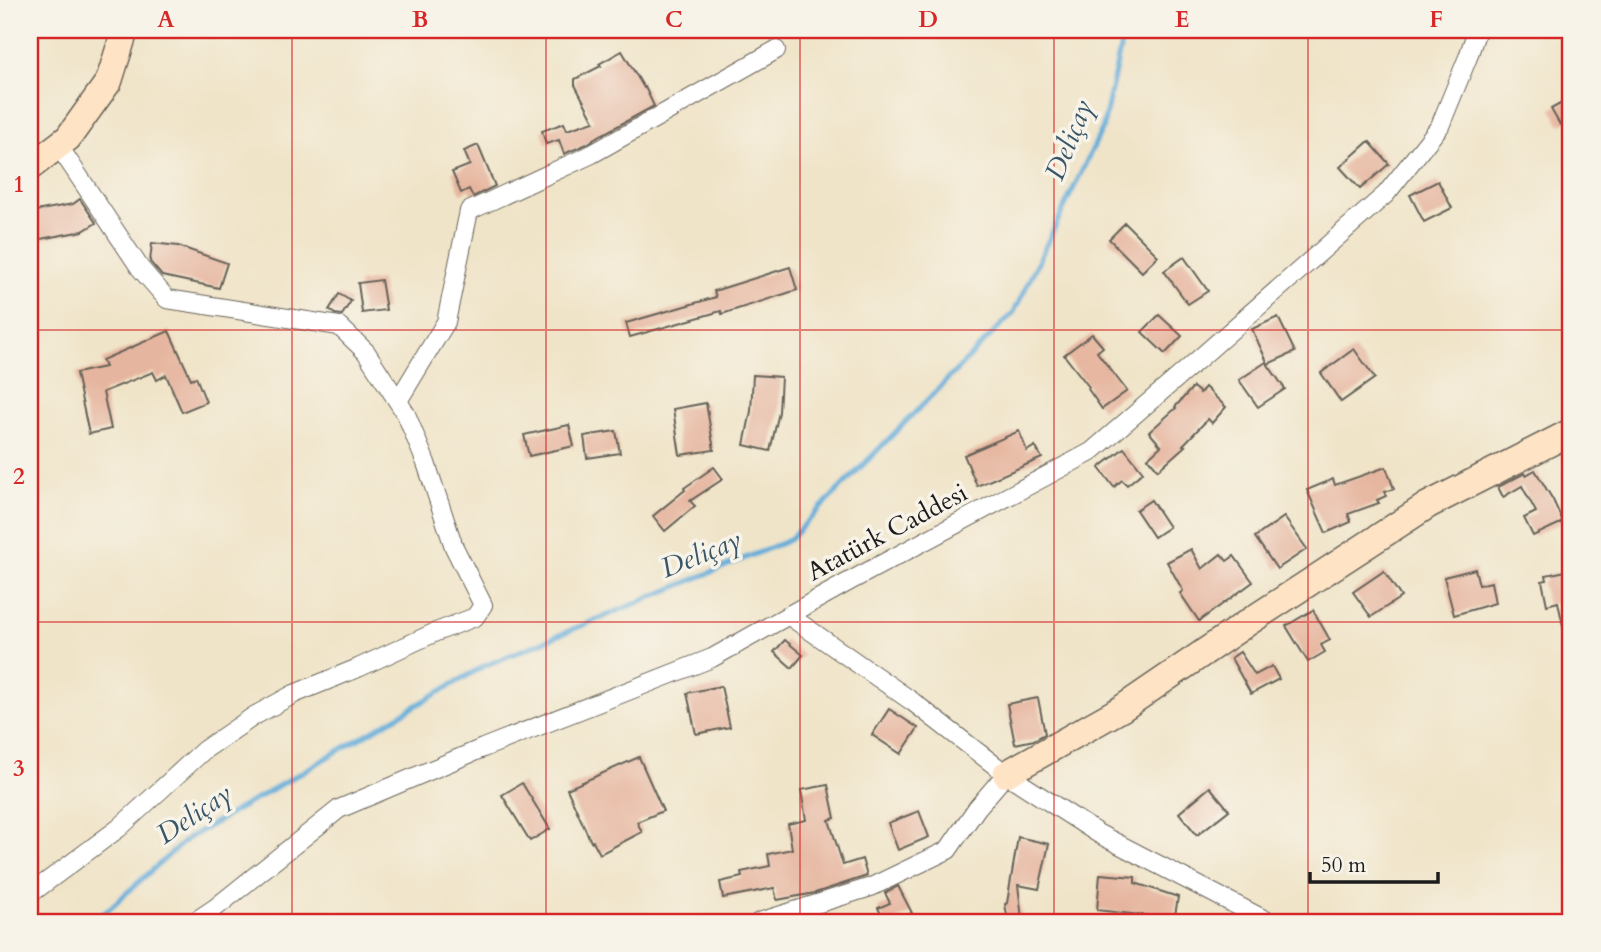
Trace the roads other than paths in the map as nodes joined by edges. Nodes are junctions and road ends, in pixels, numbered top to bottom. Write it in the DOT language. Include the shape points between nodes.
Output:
graph roads {
  1 [pos="125,30"];
  2 [pos="1477,30"];
  3 [pos="776,50"];
  4 [pos="58,145"];
  5 [pos="30,165"];
  6 [pos="397,401"];
  7 [pos="1571,432"];
  8 [pos="788,615"];
  9 [pos="1006,774"];
  10 [pos="30,894"];
  11 [pos="1259,920"];
  12 [pos="194,922"];
  13 [pos="758,922"];
  1 -- 4 [label="street" via="109,81"];
  2 -- 8 [label="street, Atatürk Caddesi" via="1440,126 1386,194 1102,443"];
  3 -- 6 [label="street" via="593,154 469,211 446,322"];
  4 -- 5 [label="street"];
  4 -- 6 [label="street" via="140,268 167,299 340,326 366,352"];
  6 -- 10 [label="street" via="426,463 454,547 483,606 475,617 294,694 254,716 204,750 119,828"];
  7 -- 9 [label="street" via="1428,505 1121,709"];
  8 -- 9 [label="street"];
  8 -- 12 [label="street, Atatürk Caddesi" via="712,658 339,809"];
  9 -- 11 [label="street" via="1099,834"];
  9 -- 13 [label="street" via="947,850 871,887"];
}
